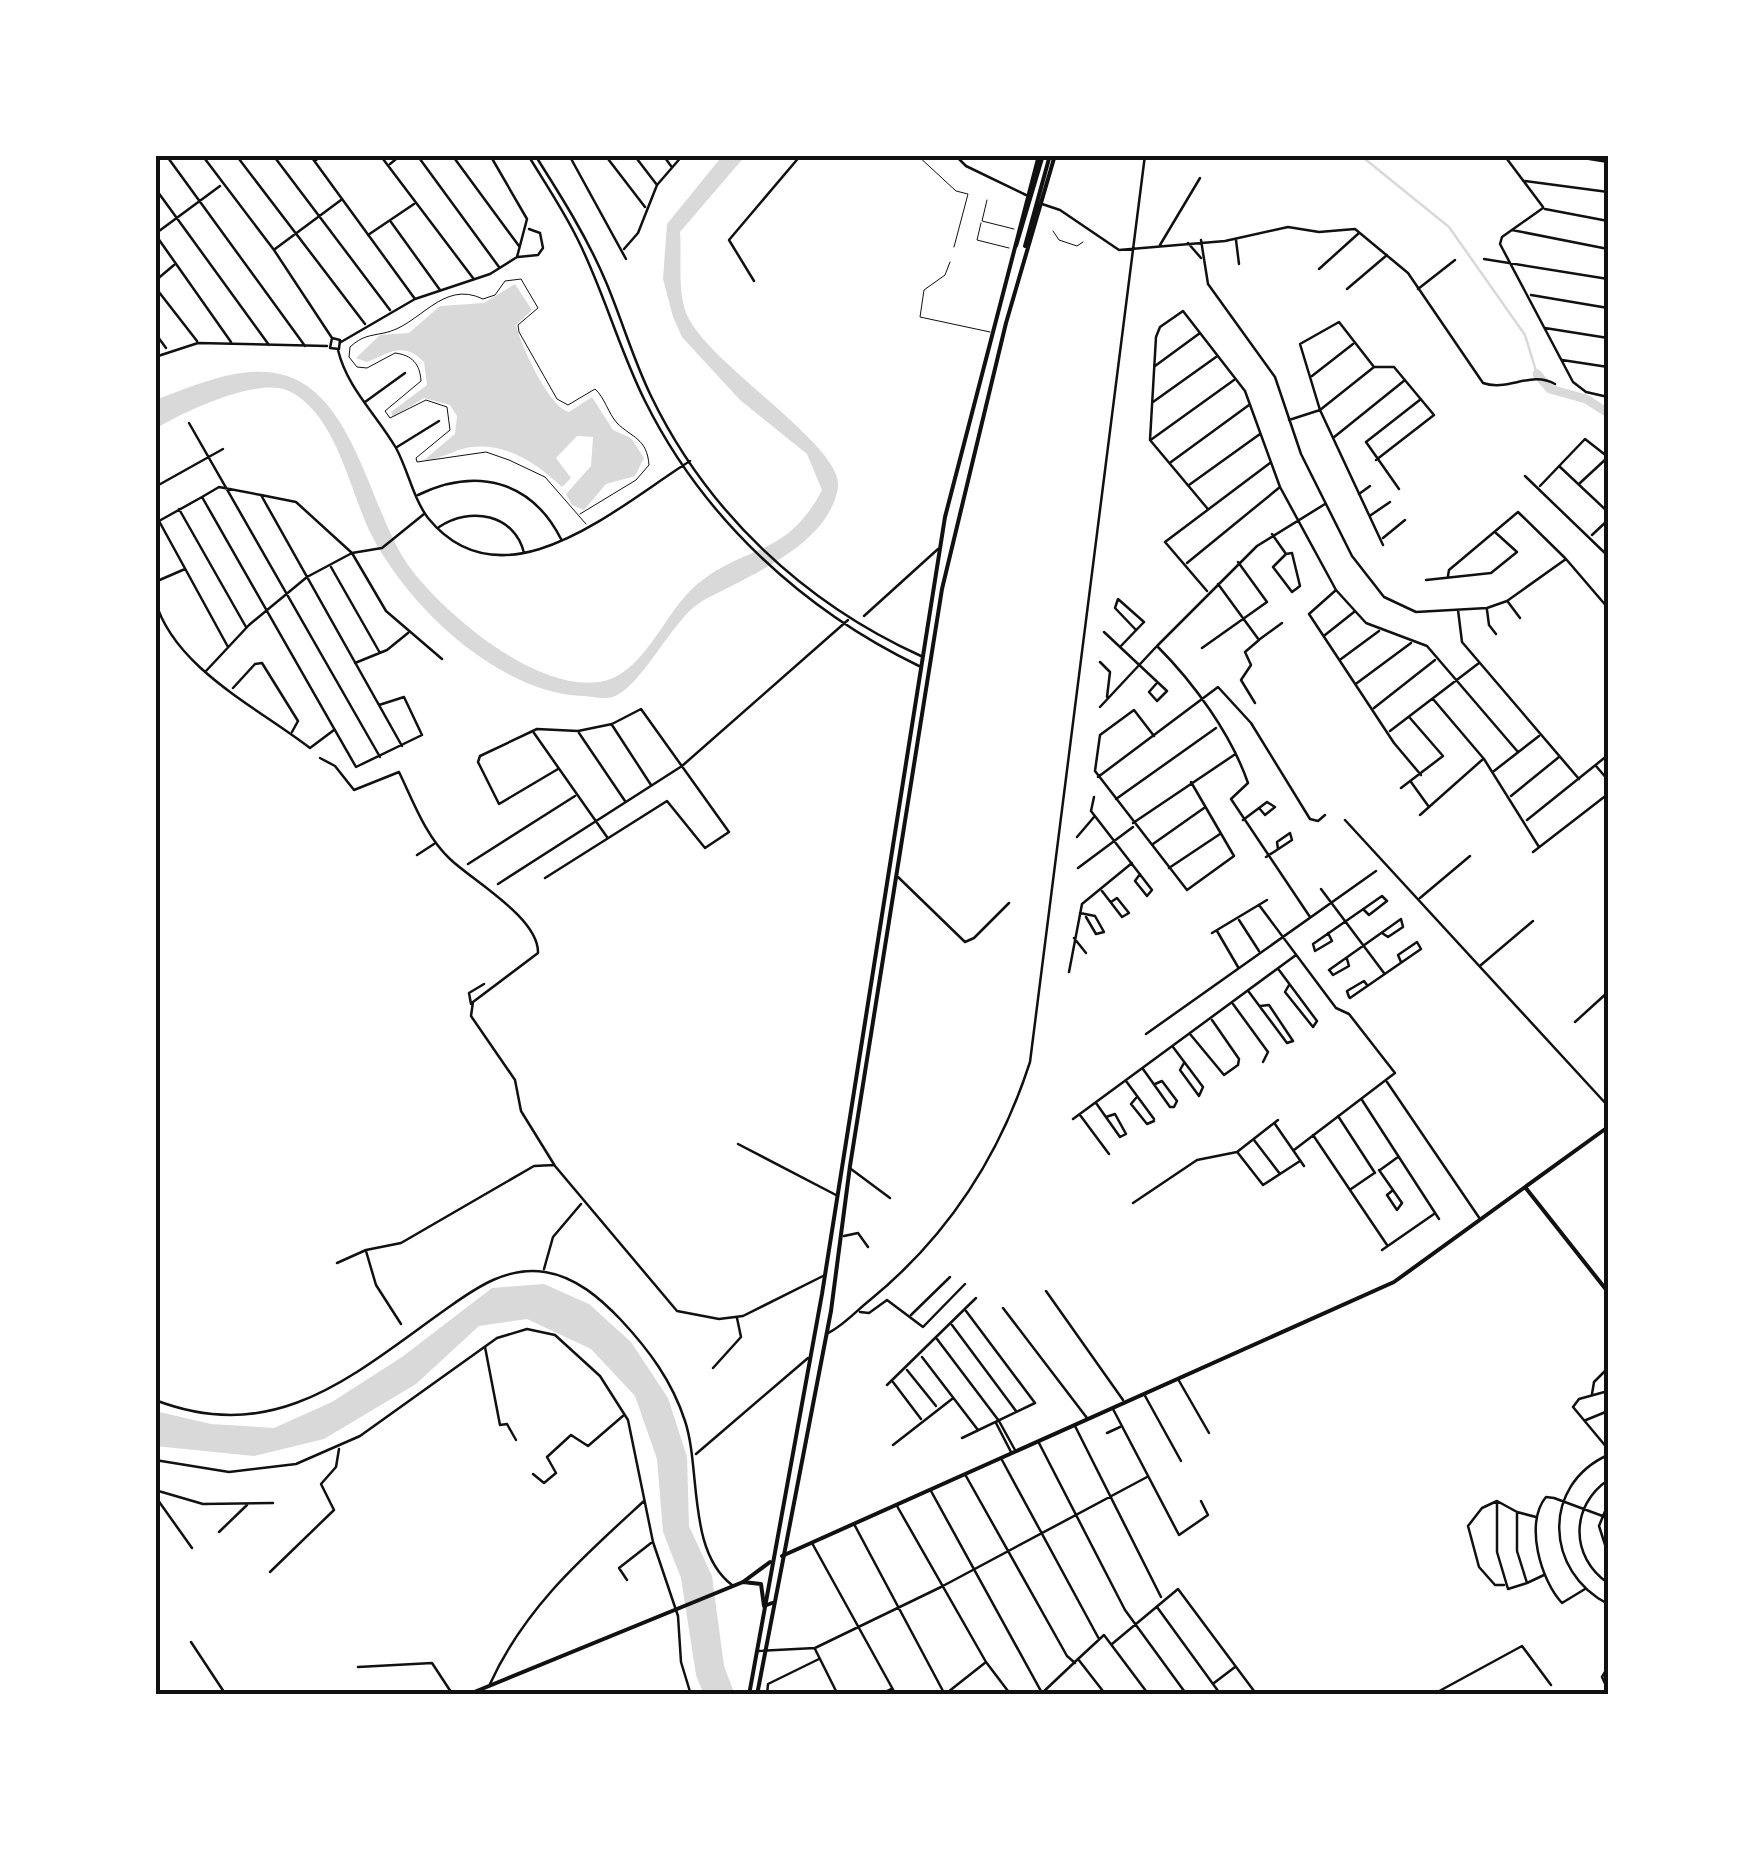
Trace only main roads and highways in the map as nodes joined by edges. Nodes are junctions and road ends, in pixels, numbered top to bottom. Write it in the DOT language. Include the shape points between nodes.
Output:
graph roads {
  1 [pos="1047,155"];
  2 [pos="1022,241"];
  3 [pos="1012,248"];
  4 [pos="1025,250"];
  5 [pos="993,333"];
  6 [pos="1003,336"];
  7 [pos="930,594"];
  8 [pos="940,596"];
  9 [pos="884,897"];
  10 [pos="894,898"];
  11 [pos="1608,1127"];
  12 [pos="847,1166"];
  13 [pos="1525,1187"];
  14 [pos="824,1275"];
  15 [pos="834,1276"];
  16 [pos="1608,1292"];
  17 [pos="790,1455"];
  18 [pos="802,1458"];
  19 [pos="784,1546"];
  20 [pos="795,1551"];
  21 [pos="782,1556"];
  22 [pos="771,1557"];
  23 [pos="743,1582"];
  24 [pos="772,1603"];
  25 [pos="763,1604"];
  26 [pos="760,1652"];
  27 [pos="749,1692"];
  28 [pos="758,1693"];
  29 [pos="467,1695"];
  1 -- 2 [label="main road"];
  1 -- 3 [label="main road"];
  1 -- 4 [label="main road"];
  2 -- 3 [label="main road"];
  2 -- 4 [label="main road"];
  3 -- 5 [label="main road"];
  4 -- 6 [label="main road"];
  5 -- 6 [label="main road"];
  5 -- 7 [label="main road"];
  6 -- 8 [label="main road"];
  7 -- 8 [label="main road"];
  7 -- 9 [label="main road"];
  8 -- 10 [label="main road"];
  9 -- 10 [label="main road"];
  9 -- 12 [label="main road"];
  10 -- 12 [label="main road"];
  11 -- 13 [label="main road"];
  12 -- 14 [label="main road"];
  12 -- 15 [label="main road"];
  13 -- 16 [label="main road"];
  13 -- 20 [label="main road" via="1394,1282"];
  14 -- 15 [label="main road"];
  14 -- 17 [label="main road"];
  15 -- 18 [label="main road"];
  17 -- 18 [label="main road" via="797,1451"];
  17 -- 22 [label="main road"];
  18 -- 19 [label="main road"];
  19 -- 20 [label="main road"];
  19 -- 21 [label="main road"];
  20 -- 21 [label="main road"];
  21 -- 24 [label="main road"];
  22 -- 23 [label="main road"];
  22 -- 25 [label="main road"];
  23 -- 25 [label="main road" via="763,1586"];
  23 -- 29 [label="main road"];
  24 -- 25 [label="main road"];
  24 -- 26 [label="main road"];
  25 -- 26 [label="main road"];
  26 -- 27 [label="main road"];
  26 -- 28 [label="main road"];
}
